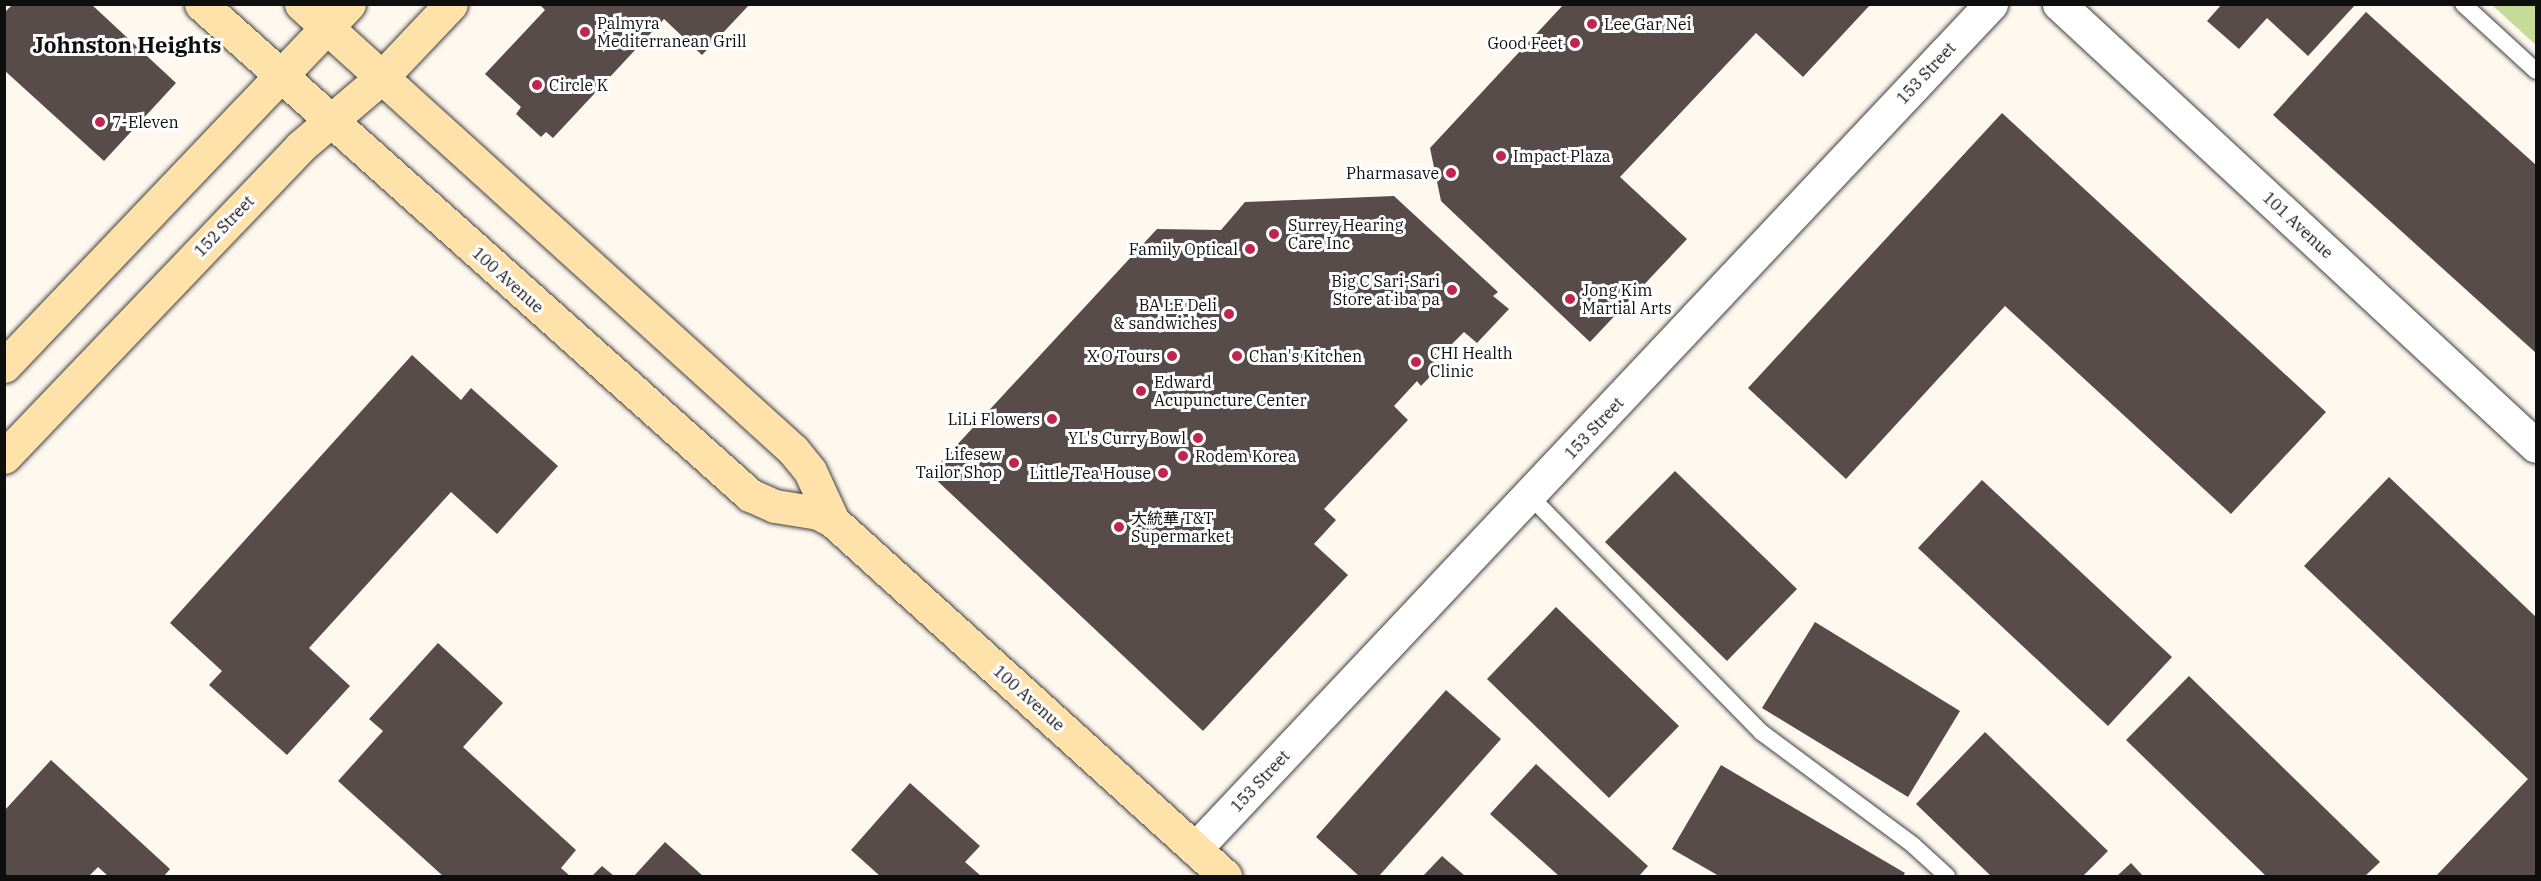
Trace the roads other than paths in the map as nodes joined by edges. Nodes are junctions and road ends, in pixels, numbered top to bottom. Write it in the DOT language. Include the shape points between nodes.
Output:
graph roads {
  1 [pos="201,4"];
  2 [pos="301,4"];
  3 [pos="451,4"];
  4 [pos="1991,4"];
  5 [pos="2059,4"];
  6 [pos="2463,4"];
  7 [pos="338,16"];
  8 [pos="2536,71"];
  9 [pos="281,76"];
  10 [pos="382,77"];
  11 [pos="330,121"];
  12 [pos="4,366"];
  13 [pos="2536,446"];
  14 [pos="4,457"];
  15 [pos="1530,496"];
  16 [pos="833,521"];
  17 [pos="1195,849"];
  18 [pos="1225,876"];
  19 [pos="1947,876"];
  1 -- 9 [label="main road, 100 Avenue"];
  2 -- 7 [label="main road, 100 Avenue"];
  3 -- 10 [label="main road, 152 Street"];
  4 -- 15 [label="street, 153 Street"];
  5 -- 13 [label="street, 101 Avenue"];
  6 -- 8 [label="lane"];
  7 -- 9 [label="main road"];
  7 -- 10 [label="main road, 100 Avenue"];
  9 -- 11 [label="main road, 100 Avenue"];
  9 -- 12 [label="main road"];
  10 -- 11 [label="main road, 152 Street"];
  10 -- 16 [label="main road, 100 Avenue" via="793,450 810,471"];
  11 -- 14 [label="main road, 152 Street" via="292,155"];
  11 -- 16 [label="main road, 100 Avenue" via="750,495 775,506 818,513"];
  15 -- 17 [label="street, 153 Street"];
  15 -- 19 [label="lane" via="1761,732 1913,845"];
  16 -- 17 [label="main road, 100 Avenue"];
  17 -- 18 [label="main road, 100 Avenue"];
}
